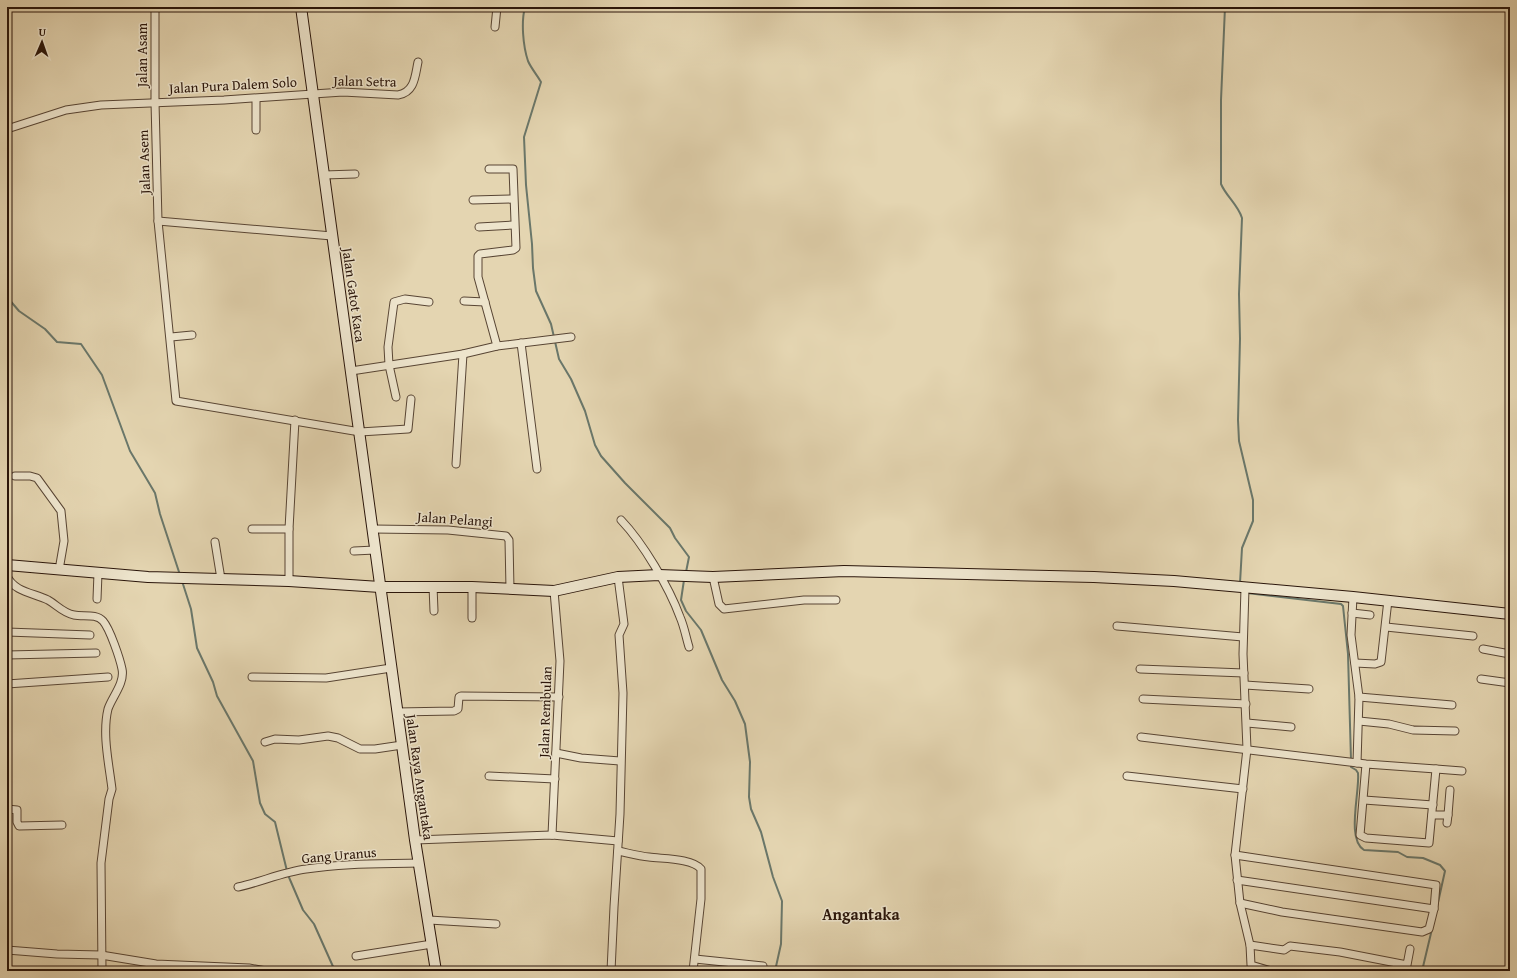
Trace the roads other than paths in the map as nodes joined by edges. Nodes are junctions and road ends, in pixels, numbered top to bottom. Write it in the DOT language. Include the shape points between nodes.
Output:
graph roads {
  1 [pos="154,7"];
  2 [pos="301,7"];
  3 [pos="497,7"];
  4 [pos="496,27"];
  5 [pos="418,62"];
  6 [pos="313,94"];
  7 [pos="256,99"];
  8 [pos="155,102"];
  9 [pos="7,128"];
  10 [pos="256,130"];
  11 [pos="489,169"];
  12 [pos="356,174"];
  13 [pos="324,175"];
  14 [pos="513,199"];
  15 [pos="473,200"];
  16 [pos="158,221"];
  17 [pos="514,225"];
  18 [pos="479,227"];
  19 [pos="332,236"];
  20 [pos="464,301"];
  21 [pos="429,302"];
  22 [pos="485,302"];
  23 [pos="192,335"];
  24 [pos="171,337"];
  25 [pos="570,337"];
  26 [pos="521,342"];
  27 [pos="497,346"];
  28 [pos="463,354"];
  29 [pos="390,365"];
  30 [pos="351,371"];
  31 [pos="396,397"];
  32 [pos="411,399"];
  33 [pos="295,420"];
  34 [pos="360,432"];
  35 [pos="456,464"];
  36 [pos="536,468"];
  37 [pos="15,476"];
  38 [pos="621,520"];
  39 [pos="252,529"];
  40 [pos="289,529"];
  41 [pos="373,529"];
  42 [pos="215,542"];
  43 [pos="375,550"];
  44 [pos="354,551"];
  45 [pos="7,565"];
  46 [pos="59,570"];
  47 [pos="98,573"];
  48 [pos="659,575"];
  49 [pos="7,576"];
  50 [pos="618,576"];
  51 [pos="713,577"];
  52 [pos="221,579"];
  53 [pos="289,581"];
  54 [pos="433,586"];
  55 [pos="380,587"];
  56 [pos="472,587"];
  57 [pos="1245,588"];
  58 [pos="510,589"];
  59 [pos="554,590"];
  60 [pos="1353,597"];
  61 [pos="97,599"];
  62 [pos="836,600"];
  63 [pos="1388,600"];
  64 [pos="434,611"];
  65 [pos="1352,613"];
  66 [pos="1510,614"];
  67 [pos="1370,615"];
  68 [pos="472,618"];
  69 [pos="1117,626"];
  70 [pos="1386,627"];
  71 [pos="7,632"];
  72 [pos="90,635"];
  73 [pos="1473,636"];
  74 [pos="1243,637"];
  75 [pos="688,647"];
  76 [pos="1483,649"];
  77 [pos="96,653"];
  78 [pos="1510,654"];
  79 [pos="7,655"];
  80 [pos="1355,663"];
  81 [pos="391,668"];
  82 [pos="1140,669"];
  83 [pos="1244,673"];
  84 [pos="108,677"];
  85 [pos="252,677"];
  86 [pos="1481,679"];
  87 [pos="1510,683"];
  88 [pos="7,684"];
  89 [pos="1245,685"];
  90 [pos="1309,689"];
  91 [pos="559,697"];
  92 [pos="1359,697"];
  93 [pos="1143,699"];
  94 [pos="1246,704"];
  95 [pos="1452,705"];
  96 [pos="397,712"];
  97 [pos="1359,721"];
  98 [pos="1247,723"];
  99 [pos="1291,727"];
  100 [pos="1455,731"];
  101 [pos="1141,737"];
  102 [pos="265,742"];
  103 [pos="402,745"];
  104 [pos="1247,749"];
  105 [pos="556,753"];
  106 [pos="620,761"];
  107 [pos="1357,763"];
  108 [pos="1366,764"];
  109 [pos="1436,769"];
  110 [pos="1462,771"];
  111 [pos="489,776"];
  112 [pos="1127,776"];
  113 [pos="555,780"];
  114 [pos="1243,789"];
  115 [pos="1450,790"];
  116 [pos="1364,800"];
  117 [pos="1433,805"];
  118 [pos="7,809"];
  119 [pos="1432,815"];
  120 [pos="62,825"];
  121 [pos="552,835"];
  122 [pos="415,840"];
  123 [pos="618,841"];
  124 [pos="618,851"];
  125 [pos="1235,854"];
  126 [pos="419,863"];
  127 [pos="1237,880"];
  128 [pos="238,887"];
  129 [pos="1240,903"];
  130 [pos="1434,909"];
  131 [pos="429,920"];
  132 [pos="496,924"];
  133 [pos="432,944"];
  134 [pos="1250,945"];
  135 [pos="1410,949"];
  136 [pos="7,950"];
  137 [pos="101,955"];
  138 [pos="356,956"];
  139 [pos="695,959"];
  140 [pos="763,966"];
  141 [pos="1406,968"];
  142 [pos="1268,970"];
  143 [pos="102,971"];
  144 [pos="266,971"];
  145 [pos="436,971"];
  146 [pos="612,971"];
  147 [pos="693,971"];
  1 -- 8 [label="street, Jalan Asam"];
  2 -- 6 [label="main road, Jalan Gatot Kaca"];
  3 -- 4 [label="street"];
  5 -- 6 [label="street, Jalan Setra" via="414,84 402,94"];
  6 -- 7 [label="street, Jalan Pura Dalem Solo"];
  6 -- 13 [label="main road, Jalan Gatot Kaca"];
  7 -- 8 [label="street, Jalan Pura Dalem Solo"];
  7 -- 10 [label="street"];
  8 -- 9 [label="street, Jalan Pura Dalem Solo" via="80,107"];
  8 -- 16 [label="street, Jalan Asem"];
  11 -- 14 [label="street" via="512,169"];
  12 -- 13 [label="street"];
  13 -- 19 [label="main road, Jalan Gatot Kaca"];
  14 -- 15 [label="street"];
  14 -- 17 [label="street"];
  16 -- 19 [label="street"];
  16 -- 24 [label="street, Jalan Asem"];
  17 -- 18 [label="street"];
  17 -- 22 [label="street" via="515,249 478,256 478,277"];
  19 -- 30 [label="main road, Jalan Gatot Kaca"];
  20 -- 22 [label="street"];
  21 -- 29 [label="street" via="405,299 394,302 389,338"];
  22 -- 27 [label="street"];
  23 -- 24 [label="street"];
  24 -- 33 [label="street, Jalan Asem" via="177,401"];
  25 -- 26 [label="street"];
  26 -- 27 [label="street"];
  26 -- 36 [label="street"];
  27 -- 28 [label="street"];
  28 -- 29 [label="street"];
  28 -- 35 [label="street"];
  29 -- 30 [label="street"];
  29 -- 31 [label="street"];
  30 -- 34 [label="main road, Jalan Gatot Kaca"];
  32 -- 34 [label="street" via="409,428"];
  33 -- 34 [label="street"];
  33 -- 40 [label="street"];
  34 -- 41 [label="main road, Jalan Gatot Kaca"];
  37 -- 46 [label="street" via="37,478 61,512 64,541"];
  38 -- 48 [label="street" via="634,533"];
  39 -- 40 [label="street"];
  40 -- 53 [label="street"];
  41 -- 43 [label="main road, Jalan Gatot Kaca"];
  41 -- 58 [label="street, Jalan Pelangi" via="448,530 506,536 509,540"];
  42 -- 52 [label="street"];
  43 -- 44 [label="street"];
  43 -- 55 [label="main road, Jalan Gatot Kaca"];
  45 -- 46 [label="main road"];
  46 -- 47 [label="main road"];
  47 -- 52 [label="main road"];
  47 -- 61 [label="street"];
  48 -- 50 [label="main road"];
  48 -- 51 [label="main road"];
  48 -- 75 [label="street" via="680,617"];
  49 -- 137 [label="street" via="22,590 50,601 60,610 103,621 111,635 122,669 119,687 108,711 106,724 112,789 101,864"];
  50 -- 59 [label="main road"];
  50 -- 106 [label="street" via="624,626 620,635 624,693"];
  51 -- 57 [label="main road" via="844,571 1094,577"];
  51 -- 62 [label="street" via="719,604 724,610 804,600"];
  52 -- 53 [label="main road"];
  53 -- 55 [label="main road"];
  54 -- 55 [label="main road"];
  54 -- 56 [label="main road"];
  54 -- 64 [label="street"];
  55 -- 81 [label="main road, Jalan Raya Angantaka"];
  56 -- 58 [label="main road"];
  56 -- 68 [label="street"];
  57 -- 60 [label="main road"];
  57 -- 74 [label="street"];
  58 -- 59 [label="main road"];
  59 -- 91 [label="street, Jalan Rembulan" via="560,661"];
  60 -- 63 [label="main road"];
  60 -- 65 [label="street"];
  63 -- 66 [label="main road"];
  63 -- 70 [label="street"];
  65 -- 67 [label="street"];
  65 -- 80 [label="street" via="1351,635"];
  69 -- 74 [label="street"];
  70 -- 73 [label="street"];
  70 -- 80 [label="street" via="1380,662"];
  71 -- 72 [label="street"];
  74 -- 83 [label="street"];
  76 -- 78 [label="street"];
  77 -- 79 [label="street"];
  80 -- 92 [label="street"];
  81 -- 85 [label="street" via="326,678"];
  81 -- 96 [label="main road, Jalan Raya Angantaka"];
  82 -- 83 [label="street"];
  83 -- 89 [label="street"];
  84 -- 88 [label="street"];
  86 -- 87 [label="street"];
  89 -- 90 [label="street"];
  89 -- 94 [label="street"];
  91 -- 96 [label="street" via="461,696 454,711"];
  91 -- 105 [label="street, Jalan Rembulan"];
  92 -- 95 [label="street"];
  92 -- 97 [label="street"];
  93 -- 94 [label="street"];
  94 -- 98 [label="street"];
  96 -- 103 [label="main road, Jalan Raya Angantaka"];
  97 -- 100 [label="street" via="1390,724 1414,730"];
  97 -- 107 [label="street"];
  98 -- 99 [label="street"];
  98 -- 104 [label="street"];
  101 -- 104 [label="street"];
  102 -- 103 [label="street" via="275,739 299,740 328,736 360,749"];
  103 -- 122 [label="main road, Jalan Raya Angantaka"];
  104 -- 107 [label="street"];
  104 -- 114 [label="street"];
  105 -- 106 [label="street"];
  105 -- 113 [label="street, Jalan Rembulan"];
  106 -- 123 [label="street"];
  107 -- 108 [label="street"];
  108 -- 109 [label="street"];
  108 -- 116 [label="street"];
  109 -- 110 [label="street"];
  109 -- 117 [label="street"];
  111 -- 113 [label="street"];
  112 -- 114 [label="street"];
  113 -- 121 [label="street, Jalan Rembulan"];
  114 -- 125 [label="street"];
  115 -- 119 [label="street" via="1447,819"];
  116 -- 117 [label="street"];
  116 -- 119 [label="street" via="1360,836 1366,838 1429,843"];
  117 -- 119 [label="street"];
  118 -- 120 [label="street" via="17,810 19,826"];
  121 -- 122 [label="street"];
  121 -- 123 [label="street"];
  122 -- 126 [label="main road, Jalan Raya Angantaka"];
  123 -- 124 [label="street"];
  124 -- 139 [label="street" via="687,862 700,868 701,899"];
  124 -- 146 [label="street"];
  125 -- 127 [label="street"];
  125 -- 130 [label="street" via="1434,884"];
  126 -- 128 [label="street, Gang Uranus" via="360,863 305,869"];
  126 -- 131 [label="main road, Jalan Raya Angantaka"];
  127 -- 129 [label="street"];
  127 -- 130 [label="street"];
  129 -- 130 [label="street" via="1282,912 1422,932 1429,929"];
  129 -- 134 [label="street"];
  131 -- 132 [label="street"];
  131 -- 133 [label="main road, Jalan Raya Angantaka"];
  133 -- 138 [label="street"];
  133 -- 145 [label="main road, Jalan Raya Angantaka"];
  134 -- 141 [label="street" via="1284,950 1290,946 1340,952"];
  134 -- 142 [label="street" via="1251,966"];
  135 -- 141 [label="street"];
  136 -- 137 [label="street"];
  137 -- 143 [label="street"];
  137 -- 144 [label="street" via="156,964"];
  139 -- 140 [label="street"];
  139 -- 147 [label="street"];
}
